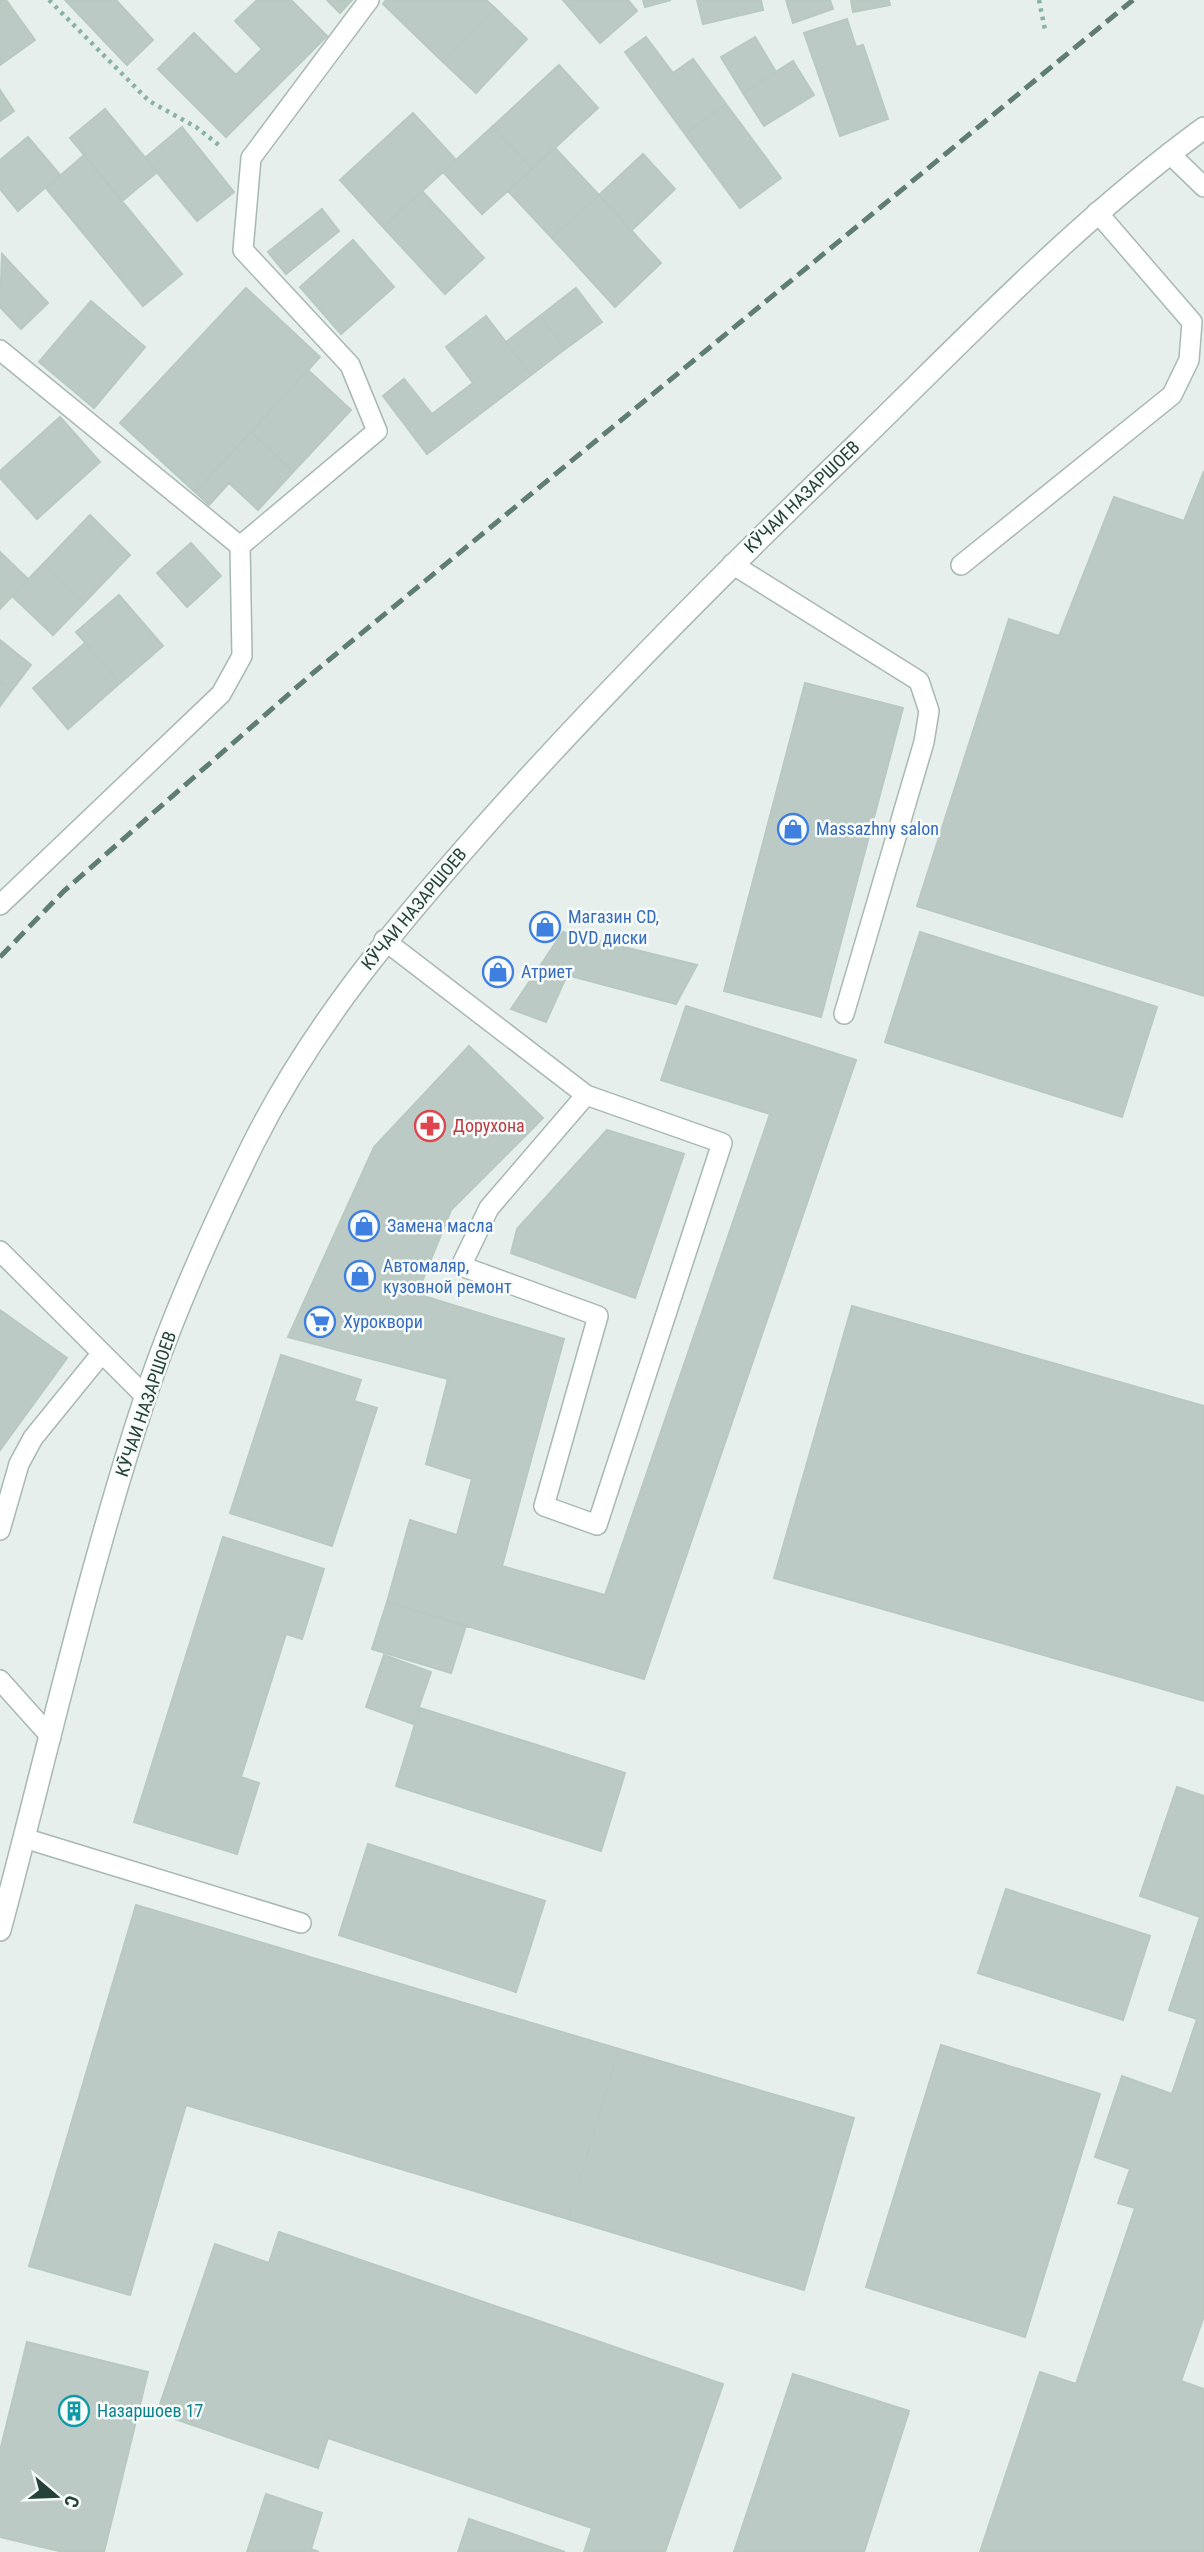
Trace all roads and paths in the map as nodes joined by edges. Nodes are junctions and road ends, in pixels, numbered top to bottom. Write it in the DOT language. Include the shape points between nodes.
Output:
graph roads {
  1 [pos="48,0"];
  2 [pos="369,0"];
  3 [pos="1039,0"];
  4 [pos="1045,30"];
  5 [pos="1204,128"];
  6 [pos="1169,153"];
  7 [pos="250,170"];
  8 [pos="1204,187"];
  9 [pos="1097,212"];
  10 [pos="0,349"];
  11 [pos="240,546"];
  12 [pos="732,564"];
  13 [pos="961,565"];
  14 [pos="0,905"];
  15 [pos="384,940"];
  16 [pos="844,1014"];
  17 [pos="586,1095"];
  18 [pos="0,1251"];
  19 [pos="102,1353"];
  20 [pos="146,1397"];
  21 [pos="0,1530"];
  22 [pos="0,1680"];
  23 [pos="51,1737"];
  24 [pos="24,1838"];
  25 [pos="301,1923"];
  26 [pos="0,1930"];
  1 -- 7 [label="path" via="149,102 196,127"];
  2 -- 7 [label="lane" via="251,158"];
  3 -- 4 [label="path"];
  5 -- 6 [label="street, КӮЧАИ НАЗАРШОЕВ"];
  6 -- 8 [label="lane"];
  6 -- 9 [label="street, КӮЧАИ НАЗАРШОЕВ"];
  7 -- 11 [label="lane" via="243,250 350,365 377,431"];
  9 -- 12 [label="street, КӮЧАИ НАЗАРШОЕВ"];
  9 -- 13 [label="lane" via="1192,322 1189,360 1171,395"];
  10 -- 11 [label="lane"];
  11 -- 14 [label="lane" via="242,656 221,694"];
  12 -- 15 [label="street, КӮЧАИ НАЗАРШОЕВ" via="583,717"];
  12 -- 16 [label="lane" via="919,681 929,711 924,742"];
  15 -- 17 [label="lane"];
  15 -- 20 [label="street, КӮЧАИ НАЗАРШОЕВ" via="311,1041 255,1139 191,1275"];
  17 -- 17 [label="lane" via="722,1143 597,1525 544,1506 598,1316 461,1266 489,1208"];
  18 -- 19 [label="lane"];
  19 -- 20 [label="lane"];
  19 -- 21 [label="lane" via="33,1438 19,1464"];
  20 -- 23 [label="street, КӮЧАИ НАЗАРШОЕВ"];
  22 -- 23 [label="lane"];
  23 -- 24 [label="street, КӮЧАИ НАЗАРШОЕВ"];
  24 -- 25 [label="lane"];
  24 -- 26 [label="street, КӮЧАИ НАЗАРШОЕВ"];
}
